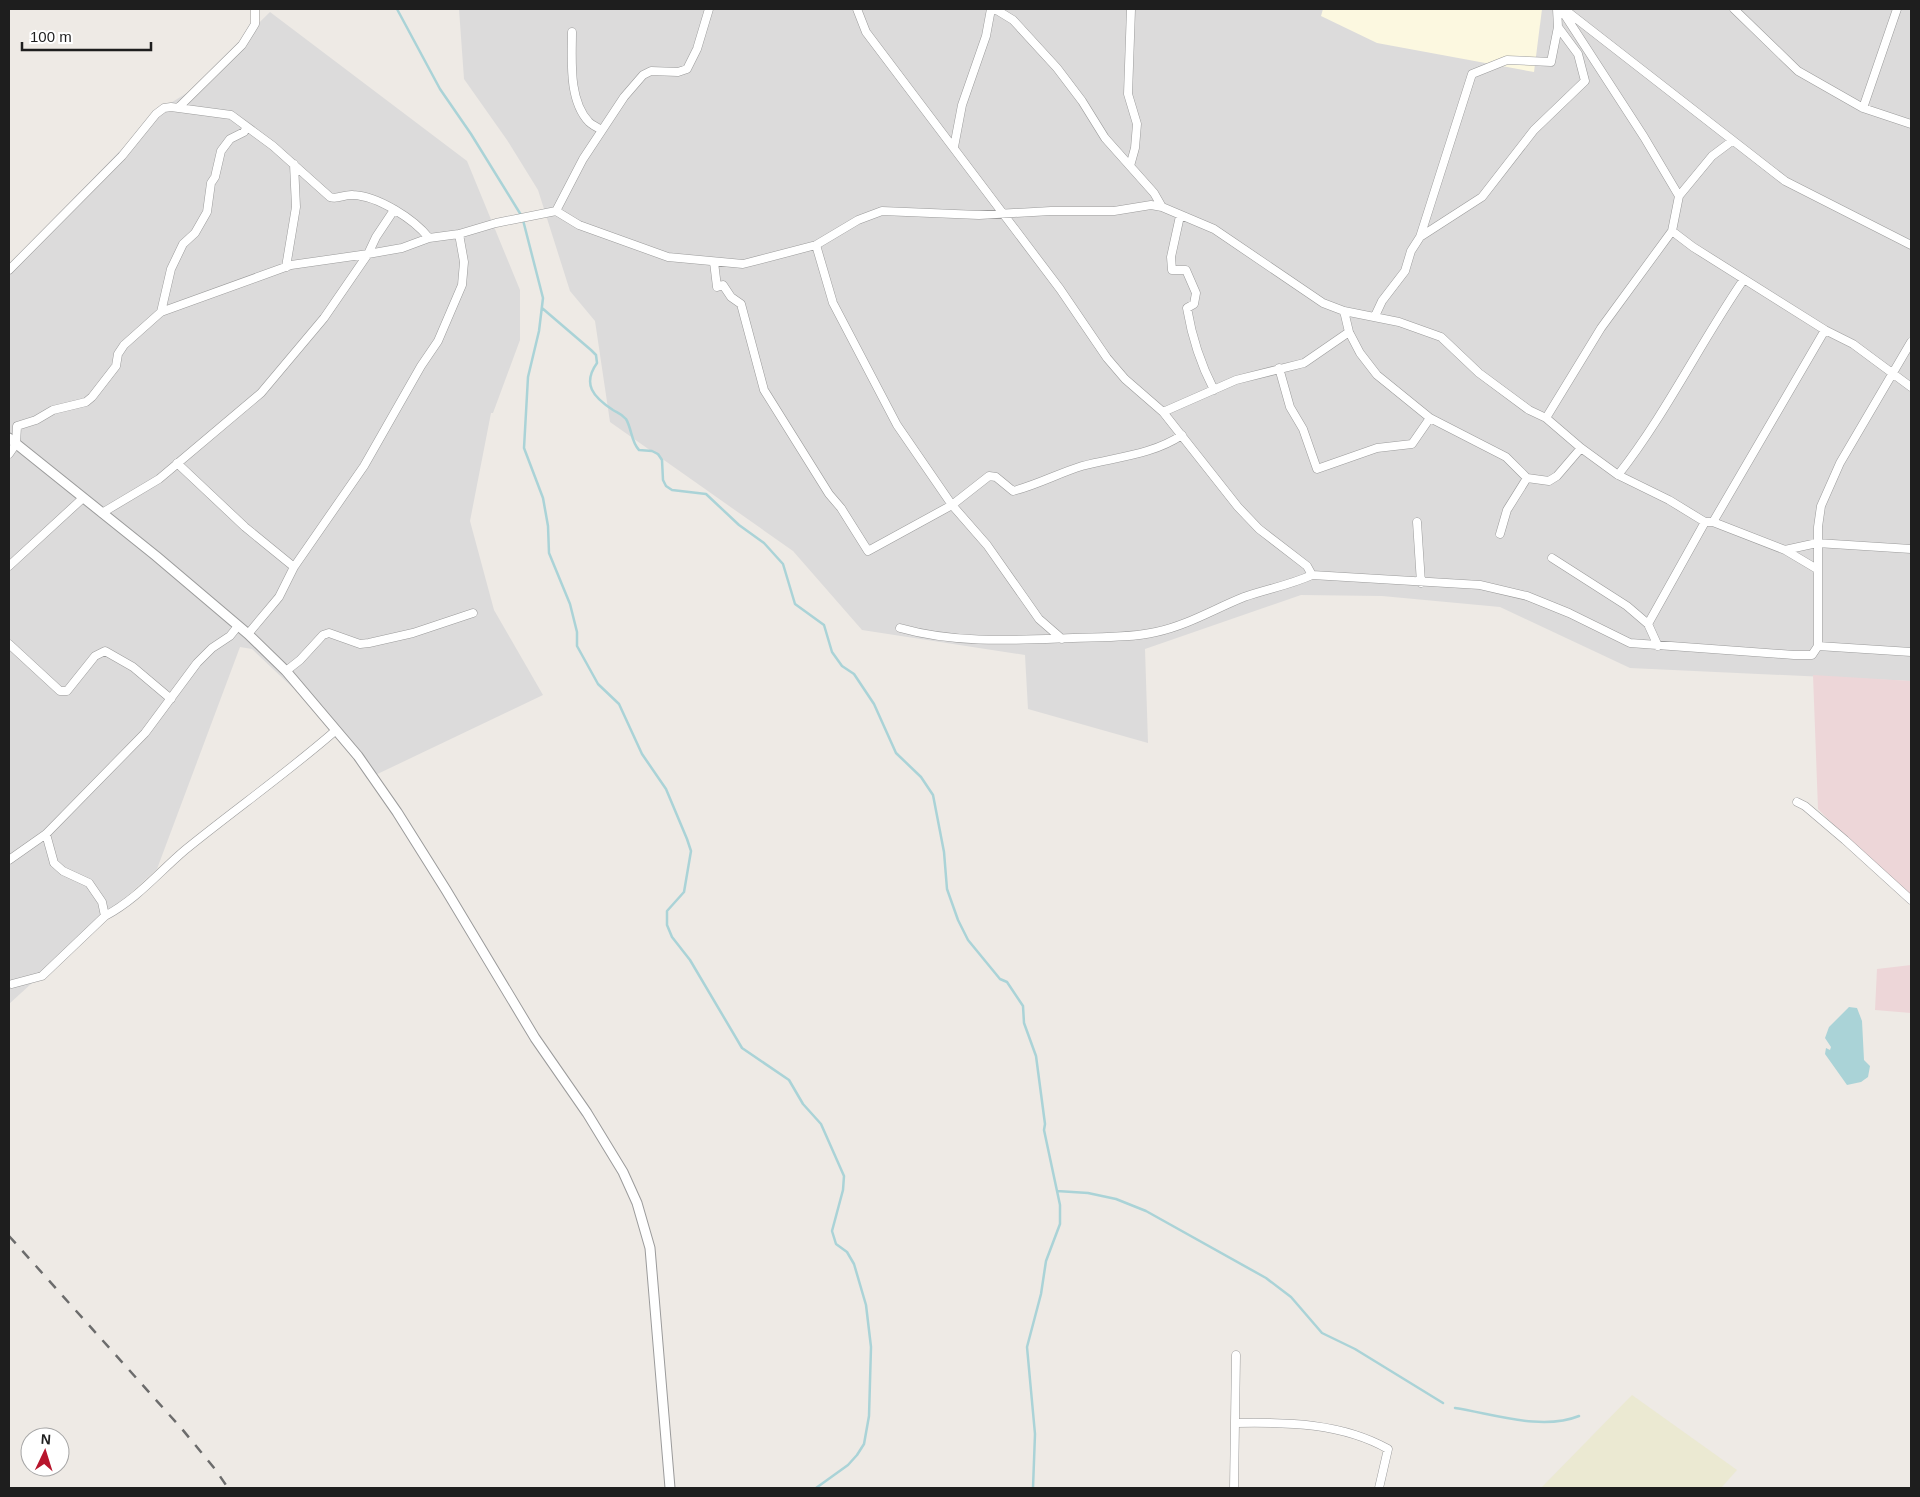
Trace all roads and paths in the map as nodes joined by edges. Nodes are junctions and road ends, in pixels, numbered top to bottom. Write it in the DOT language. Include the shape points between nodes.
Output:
graph roads {
  1 [pos="255,9"];
  2 [pos="708,9"];
  3 [pos="857,9"];
  4 [pos="991,9"];
  5 [pos="995,9"];
  6 [pos="1131,9"];
  7 [pos="1561,9"];
  8 [pos="1734,9"];
  9 [pos="1897,9"];
  10 [pos="1558,27"];
  11 [pos="572,32"];
  12 [pos="179,107"];
  13 [pos="1863,108"];
  14 [pos="1911,124"];
  15 [pos="247,127"];
  16 [pos="602,130"];
  17 [pos="1732,141"];
  18 [pos="954,147"];
  19 [pos="294,164"];
  20 [pos="1130,166"];
  21 [pos="1678,196"];
  22 [pos="1162,208"];
  23 [pos="394,210"];
  24 [pos="556,211"];
  25 [pos="1003,212"];
  26 [pos="1180,216"];
  27 [pos="1672,231"];
  28 [pos="459,234"];
  29 [pos="1420,237"];
  30 [pos="429,238"];
  31 [pos="816,245"];
  32 [pos="1911,245"];
  33 [pos="368,254"];
  34 [pos="714,262"];
  35 [pos="286,267"];
  36 [pos="9,270"];
  37 [pos="1744,279"];
  38 [pos="1344,311"];
  39 [pos="161,312"];
  40 [pos="1375,316"];
  41 [pos="1825,330"];
  42 [pos="1349,332"];
  43 [pos="1911,342"];
  44 [pos="1279,368"];
  45 [pos="1893,373"];
  46 [pos="1911,387"];
  47 [pos="1214,390"];
  48 [pos="1163,412"];
  49 [pos="1430,418"];
  50 [pos="1546,418"];
  51 [pos="1182,435"];
  52 [pos="12,441"];
  53 [pos="1581,448"];
  54 [pos="9,454"];
  55 [pos="177,463"];
  56 [pos="1618,475"];
  57 [pos="1527,478"];
  58 [pos="83,498"];
  59 [pos="952,505"];
  60 [pos="102,513"];
  61 [pos="1418,522"];
  62 [pos="1709,522"];
  63 [pos="1500,534"];
  64 [pos="1817,543"];
  65 [pos="1911,549"];
  66 [pos="1785,550"];
  67 [pos="1552,558"];
  68 [pos="9,566"];
  69 [pos="294,567"];
  70 [pos="1817,569"];
  71 [pos="1312,575"];
  72 [pos="1421,583"];
  73 [pos="473,613"];
  74 [pos="1648,624"];
  75 [pos="238,626"];
  76 [pos="900,628"];
  77 [pos="248,634"];
  78 [pos="1062,639"];
  79 [pos="9,644"];
  80 [pos="1658,646"];
  81 [pos="1818,646"];
  82 [pos="1911,652"];
  83 [pos="286,671"];
  84 [pos="171,699"];
  85 [pos="335,730"];
  86 [pos="1796,802"];
  87 [pos="46,834"];
  88 [pos="9,860"];
  89 [pos="1911,900"];
  90 [pos="105,916"];
  91 [pos="12,984"];
  92 [pos="1236,1355"];
  93 [pos="1236,1423"];
  94 [pos="670,1488"];
  95 [pos="1234,1488"];
  96 [pos="1379,1488"];
  1 -- 12 [label="street" via="255,24 242,45"];
  2 -- 16 [label="street" via="697,49 687,69 651,71 643,75"];
  3 -- 18 [label="street" via="866,32"];
  4 -- 18 [label="street" via="986,36 962,105"];
  5 -- 20 [label="street" via="1013,20 1057,68 1105,138"];
  6 -- 20 [label="street" via="1128,94 1137,124"];
  7 -- 10 [label="street"];
  7 -- 17 [label="street"];
  7 -- 21 [label="street"];
  8 -- 13 [label="street" via="1798,70"];
  9 -- 13 [label="street"];
  10 -- 29 [label="street" via="1552,62 1507,60 1472,74"];
  10 -- 29 [label="street" via="1578,54 1585,81 1534,130 1482,197"];
  11 -- 16 [label="street" via="575,92 579,107 589,122"];
  12 -- 15 [label="street" via="231,115"];
  12 -- 36 [label="street" via="164,108 156,114 122,156"];
  13 -- 14 [label="street"];
  15 -- 19 [label="street"];
  15 -- 39 [label="street" via="230,139 221,151 211,183 207,212 195,233 183,244 173,264"];
  16 -- 24 [label="street" via="583,158"];
  17 -- 21 [label="street" via="1712,156"];
  17 -- 32 [label="street" via="1784,181"];
  18 -- 25 [label="street"];
  19 -- 23 [label="street" via="330,197 335,199 352,194"];
  19 -- 35 [label="street" via="296,207"];
  20 -- 22 [label="street"];
  21 -- 27 [label="street"];
  22 -- 25 [label="street" via="1151,205 1102,212"];
  22 -- 26 [label="street"];
  23 -- 30 [label="street"];
  23 -- 33 [label="street"];
  24 -- 28 [label="street"];
  24 -- 34 [label="street" via="579,224 668,257"];
  25 -- 31 [label="street" via="964,215 882,211 858,220"];
  25 -- 48 [label="street" via="1107,358"];
  26 -- 38 [label="street" via="1214,228 1302,291"];
  26 -- 47 [label="street" via="1172,252 1172,270 1186,270 1196,292 1194,304 1187,308 1191,335 1199,361"];
  27 -- 37 [label="street"];
  27 -- 50 [label="street" via="1601,328"];
  28 -- 30 [label="street"];
  28 -- 69 [label="street" via="464,262 462,285 438,341 364,466"];
  29 -- 40 [label="street" via="1411,251 1405,271"];
  30 -- 33 [label="street" via="402,248"];
  31 -- 34 [label="street" via="743,264"];
  31 -- 59 [label="street" via="833,303 846,331 897,426"];
  33 -- 35 [label="street"];
  33 -- 55 [label="street" via="324,318 260,393"];
  34 -- 59 [label="street" via="717,287 723,285 741,304 764,390 868,551"];
  35 -- 39 [label="street"];
  37 -- 41 [label="street"];
  37 -- 56 [label="street" via="1712,326 1644,442"];
  38 -- 40 [label="street"];
  38 -- 42 [label="street"];
  39 -- 52 [label="street" via="124,345 116,366 92,397 17,426"];
  40 -- 50 [label="street" via="1422,329 1441,338 1478,373 1529,410"];
  41 -- 45 [label="street" via="1853,344"];
  41 -- 62 [label="street"];
  42 -- 44 [label="street" via="1304,363"];
  42 -- 49 [label="street" via="1376,375"];
  43 -- 45 [label="street"];
  44 -- 47 [label="street"];
  44 -- 49 [label="street" via="1290,407 1303,429 1317,469 1377,448 1412,444"];
  45 -- 46 [label="street"];
  45 -- 64 [label="street" via="1830,484 1821,506"];
  47 -- 48 [label="street"];
  48 -- 51 [label="street"];
  49 -- 57 [label="street" via="1506,458"];
  50 -- 53 [label="street"];
  51 -- 59 [label="street" via="1136,455 1082,466 1013,491 996,477 989,476"];
  51 -- 71 [label="street" via="1238,507 1259,529 1308,566"];
  52 -- 54 [label="street"];
  52 -- 58 [label="street"];
  53 -- 56 [label="street"];
  53 -- 57 [label="street" via="1549,481"];
  55 -- 60 [label="street" via="159,479"];
  55 -- 69 [label="street" via="226,510"];
  56 -- 62 [label="street"];
  57 -- 63 [label="street" via="1507,510"];
  58 -- 60 [label="street"];
  58 -- 68 [label="street"];
  59 -- 78 [label="street" via="986,545 1039,619"];
  60 -- 75 [label="street"];
  61 -- 72 [label="street"];
  62 -- 66 [label="street"];
  62 -- 74 [label="street"];
  64 -- 65 [label="street"];
  64 -- 66 [label="street"];
  64 -- 70 [label="street"];
  66 -- 70 [label="street"];
  67 -- 74 [label="street" via="1627,606"];
  69 -- 77 [label="street" via="279,597"];
  70 -- 81 [label="street"];
  71 -- 72 [label="street"];
  71 -- 78 [label="street" via="1245,597 1174,627 1135,634"];
  72 -- 80 [label="street" via="1480,585 1527,596 1630,643"];
  73 -- 83 [label="street" via="413,633 369,643 360,644 329,633"];
  74 -- 80 [label="street"];
  75 -- 77 [label="street"];
  75 -- 84 [label="street" via="197,663"];
  76 -- 78 [label="street" via="992,641"];
  77 -- 83 [label="street"];
  79 -- 84 [label="street" via="60,691 67,691 95,656 105,651 133,667"];
  80 -- 81 [label="street" via="1794,655 1812,655"];
  81 -- 82 [label="street"];
  83 -- 85 [label="street"];
  84 -- 87 [label="street" via="145,733"];
  85 -- 90 [label="street" via="180,854 130,902"];
  85 -- 94 [label="street" via="398,812 535,1038 618,1163 637,1203 650,1248"];
  86 -- 89 [label="street" via="1845,840"];
  87 -- 88 [label="street"];
  87 -- 90 [label="street" via="54,863 89,883 102,902"];
  90 -- 91 [label="street" via="42,976"];
  92 -- 93 [label="street"];
  93 -- 95 [label="street"];
  93 -- 96 [label="street" via="1287,1422 1348,1432 1373,1441 1388,1449"];
}
